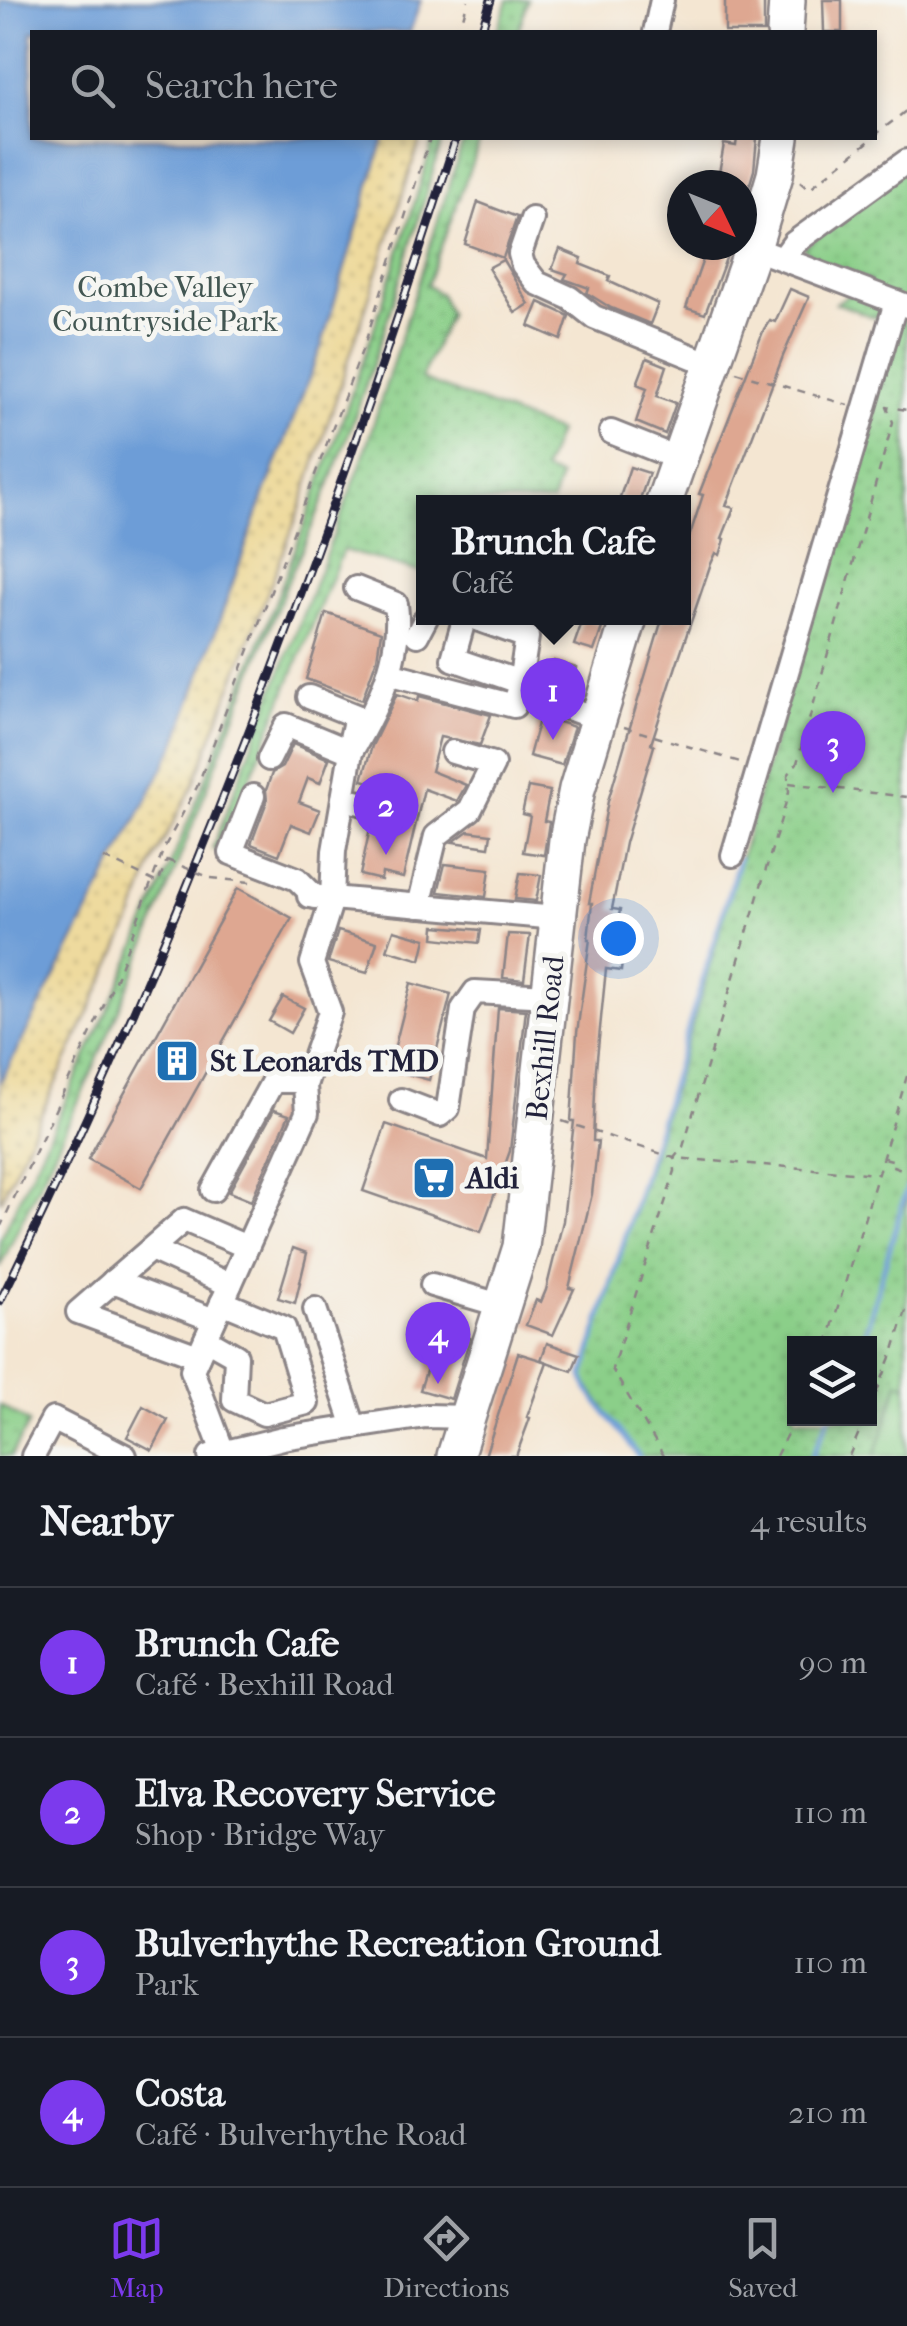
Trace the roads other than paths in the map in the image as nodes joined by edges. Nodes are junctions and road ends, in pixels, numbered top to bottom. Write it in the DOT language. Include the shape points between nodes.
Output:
graph roads {
  1 [pos="662,0"];
  2 [pos="787,0"];
  3 [pos="656,30"];
  4 [pos="786,30"];
  5 [pos="781,140"];
  6 [pos="907,162"];
  7 [pos="532,220"];
  8 [pos="768,253"];
  9 [pos="902,304"];
  10 [pos="710,364"];
  11 [pos="611,432"];
  12 [pos="678,459"];
  13 [pos="666,495"];
  14 [pos="356,588"];
  15 [pos="467,625"];
  16 [pos="481,625"];
  17 [pos="626,625"];
  18 [pos="400,676"];
  19 [pos="519,686"];
  20 [pos="309,697"];
  21 [pos="598,719"];
  22 [pos="351,752"];
  23 [pos="452,752"];
  24 [pos="269,759"];
  25 [pos="253,796"];
  26 [pos="343,798"];
  27 [pos="399,812"];
  28 [pos="733,854"];
  29 [pos="319,897"];
  30 [pos="419,906"];
  31 [pos="557,918"];
  32 [pos="549,996"];
  33 [pos="306,1081"];
  34 [pos="401,1100"];
  35 [pos="214,1190"];
  36 [pos="247,1247"];
  37 [pos="150,1249"];
  38 [pos="113,1281"];
  39 [pos="432,1286"];
  40 [pos="503,1306"];
  41 [pos="315,1309"];
  42 [pos="214,1321"];
  43 [pos="468,1417"];
  44 [pos="354,1427"];
  45 [pos="216,1454"];
  46 [pos="32,1456"];
  47 [pos="125,1456"];
  48 [pos="455,1456"];
  1 -- 3 [label="street"];
  2 -- 4 [label="highway"];
  5 -- 8 [label="highway"];
  6 -- 8 [label="street" via="794,242"];
  7 -- 10 [label="street" via="520,254 537,283 594,317"];
  8 -- 9 [label="street"];
  8 -- 10 [label="highway"];
  9 -- 28 [label="street" via="864,410"];
  10 -- 12 [label="highway"];
  11 -- 12 [label="street"];
  12 -- 13 [label="highway"];
  14 -- 22 [label="street" via="396,604 400,628 378,706"];
  15 -- 19 [label="street" via="454,659"];
  16 -- 19 [label="street" via="528,636"];
  17 -- 21 [label="highway, Bexhill Road"];
  18 -- 19 [label="street" via="514,706"];
  19 -- 21 [label="street"];
  20 -- 22 [label="street" via="356,716"];
  21 -- 31 [label="highway, Bexhill Road" via="577,789"];
  22 -- 24 [label="street" via="286,725"];
  22 -- 26 [label="street"];
  23 -- 30 [label="street" via="493,764 470,810 436,836"];
  25 -- 29 [label="street" via="231,852 298,879"];
  26 -- 27 [label="street"];
  26 -- 29 [label="street"];
  29 -- 30 [label="street"];
  29 -- 33 [label="street" via="312,963 330,1012"];
  30 -- 31 [label="street"];
  31 -- 32 [label="highway, Bexhill Road"];
  32 -- 34 [label="street" via="475,992 463,1009 448,1108 440,1115"];
  32 -- 40 [label="highway, Bexhill Road" via="521,1247"];
  33 -- 35 [label="street" via="272,1081"];
  33 -- 36 [label="street" via="307,1113"];
  36 -- 37 [label="street" via="184,1220"];
  36 -- 42 [label="street"];
  37 -- 38 [label="street"];
  37 -- 42 [label="street"];
  38 -- 42 [label="street"];
  38 -- 42 [label="street" via="78,1312"];
  39 -- 40 [label="street"];
  40 -- 43 [label="highway, Bexhill Road"];
  41 -- 44 [label="street"];
  42 -- 42 [label="street" via="236,1356 234,1400 264,1414 307,1403 284,1328"];
  42 -- 45 [label="street" via="192,1370"];
  43 -- 44 [label="street"];
  43 -- 48 [label="highway, Bexhill Road"];
  44 -- 45 [label="street"];
  46 -- 47 [label="street" via="53,1419"];
}
